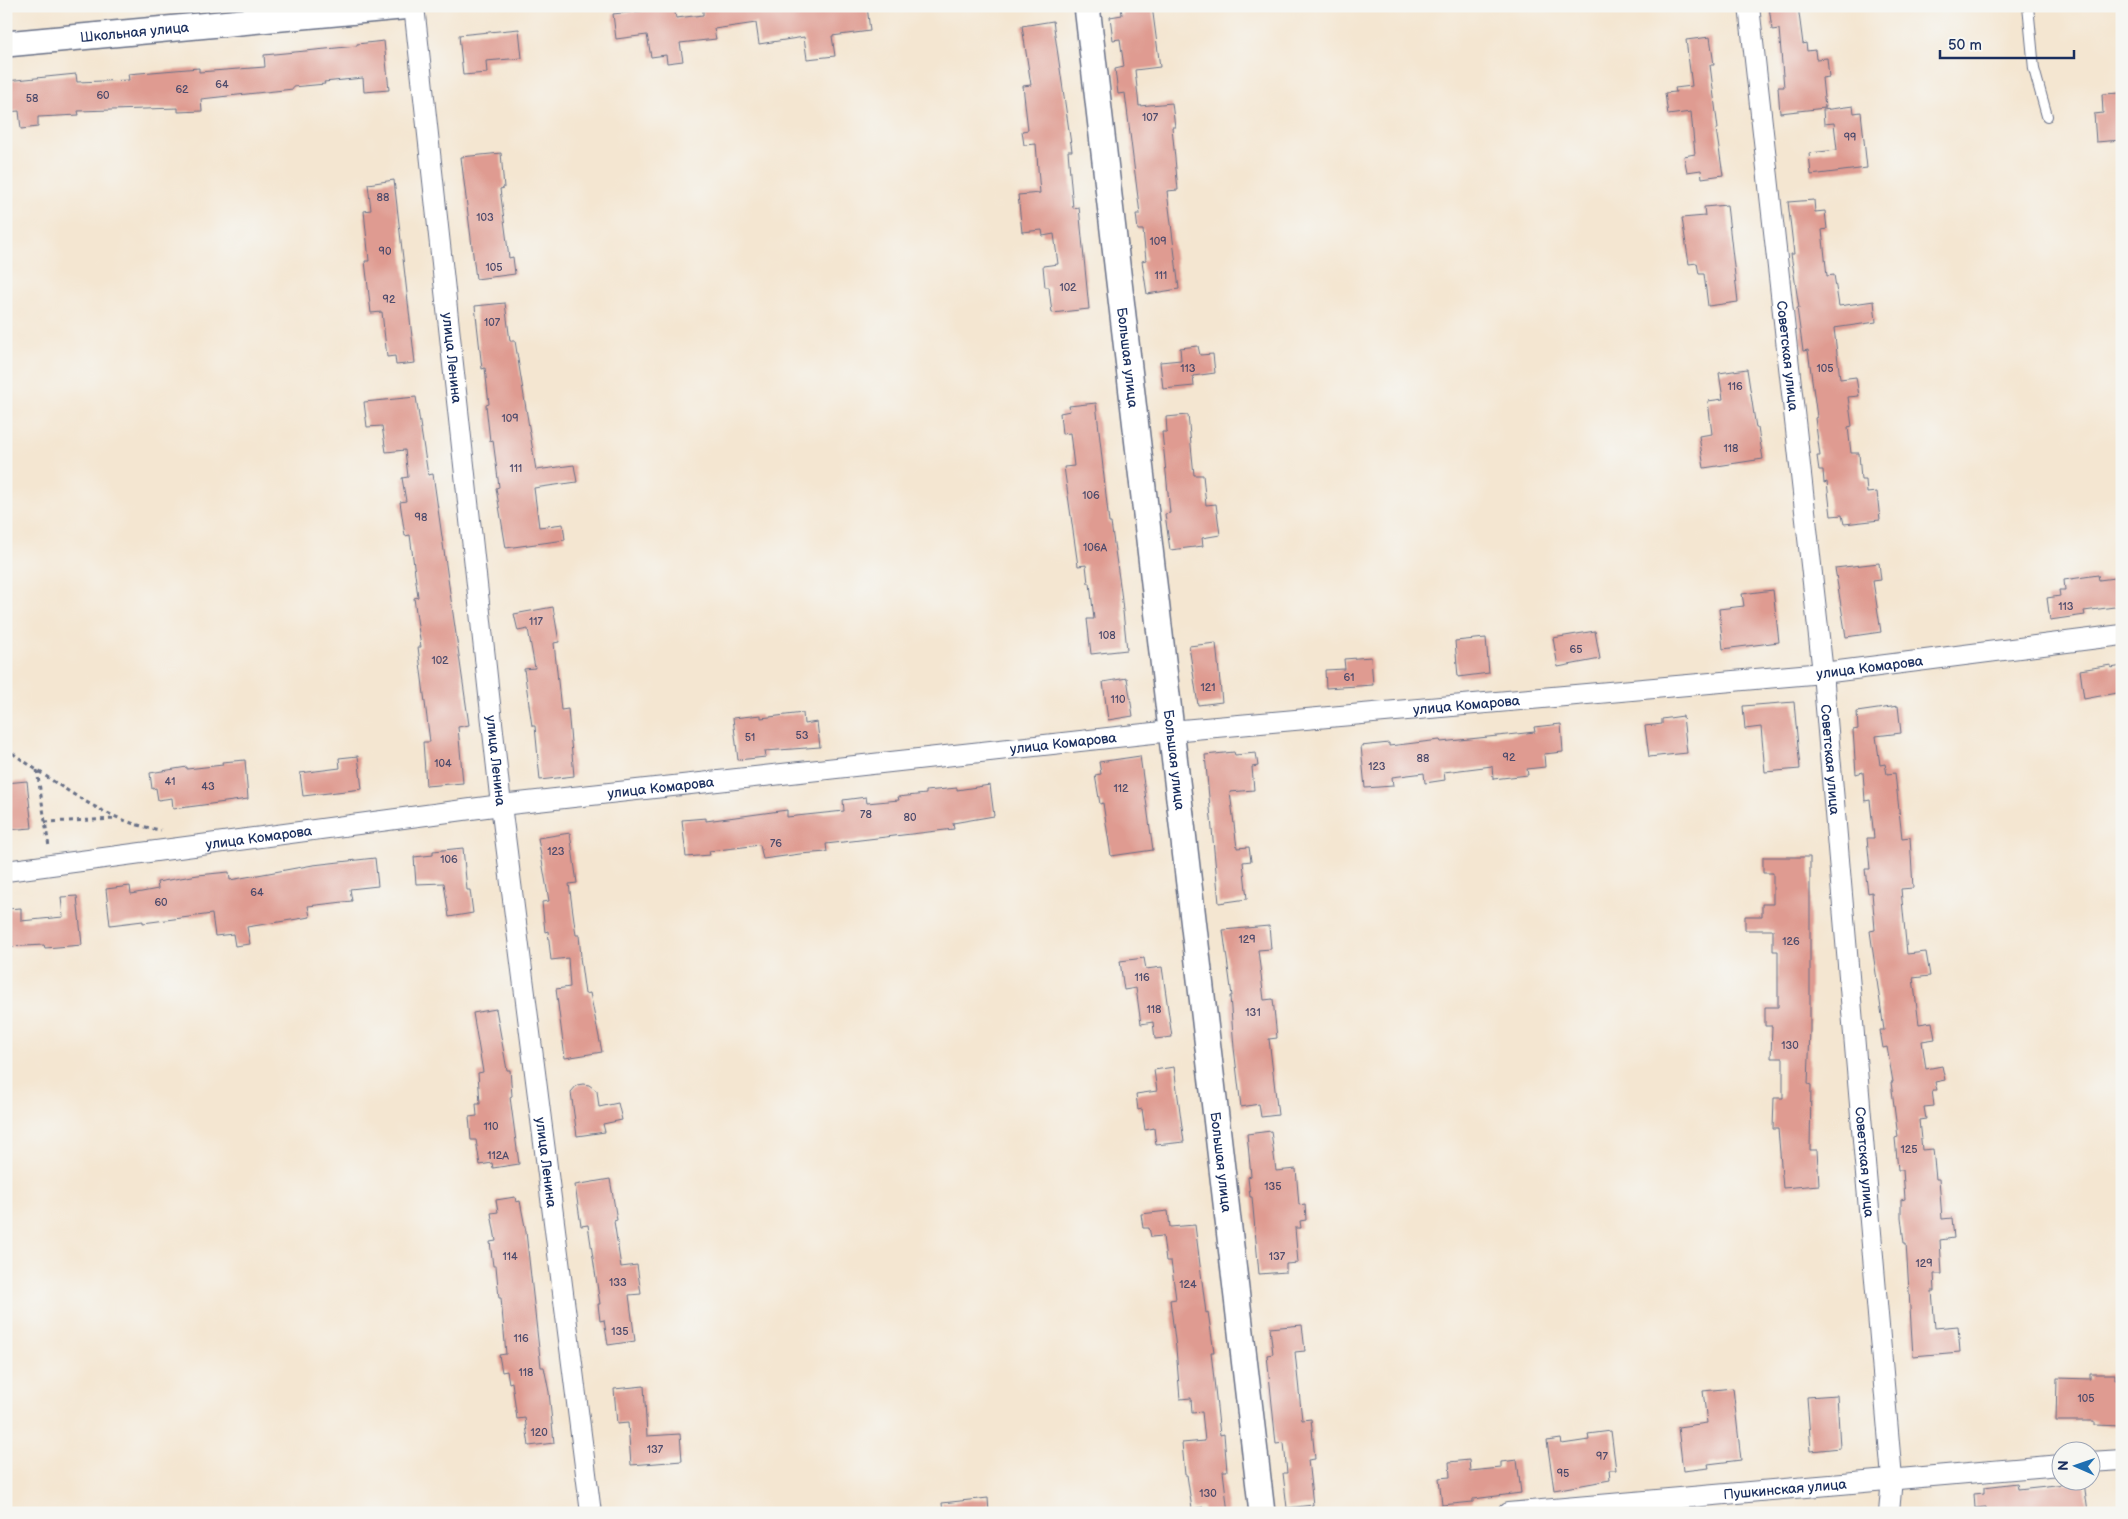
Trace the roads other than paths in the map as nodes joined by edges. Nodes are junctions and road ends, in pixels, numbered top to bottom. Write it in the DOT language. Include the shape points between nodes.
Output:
graph roads {
  1 [pos="412,6"];
  2 [pos="1087,6"];
  3 [pos="1750,6"];
  4 [pos="2028,6"];
  5 [pos="6,44"];
  6 [pos="2047,116"];
  7 [pos="2122,635"];
  8 [pos="1823,673"];
  9 [pos="1171,731"];
  10 [pos="501,805"];
  11 [pos="6,871"];
  12 [pos="2122,1460"];
  13 [pos="2100,1461"];
  14 [pos="2050,1465"];
  15 [pos="1892,1478"];
  16 [pos="592,1513"];
  17 [pos="1262,1513"];
  18 [pos="1508,1513"];
  19 [pos="1889,1513"];
  1 -- 5 [label="street, Школьная улица"];
  1 -- 10 [label="street, улица Ленина"];
  2 -- 9 [label="street, Большая улица"];
  3 -- 8 [label="street, Советская улица"];
  4 -- 6 [label="lane" via="2034,69"];
  7 -- 8 [label="street, улица Комарова"];
  8 -- 9 [label="street, улица Комарова"];
  8 -- 15 [label="street, Советская улица"];
  9 -- 10 [label="street, улица Комарова"];
  9 -- 17 [label="street, Большая улица"];
  10 -- 11 [label="street, улица Комарова"];
  10 -- 16 [label="street, улица Ленина"];
  12 -- 13 [label="street"];
  14 -- 15 [label="street, Пушкинская улица"];
  15 -- 18 [label="street, Пушкинская улица"];
  15 -- 19 [label="street, Советская улица"];
}
